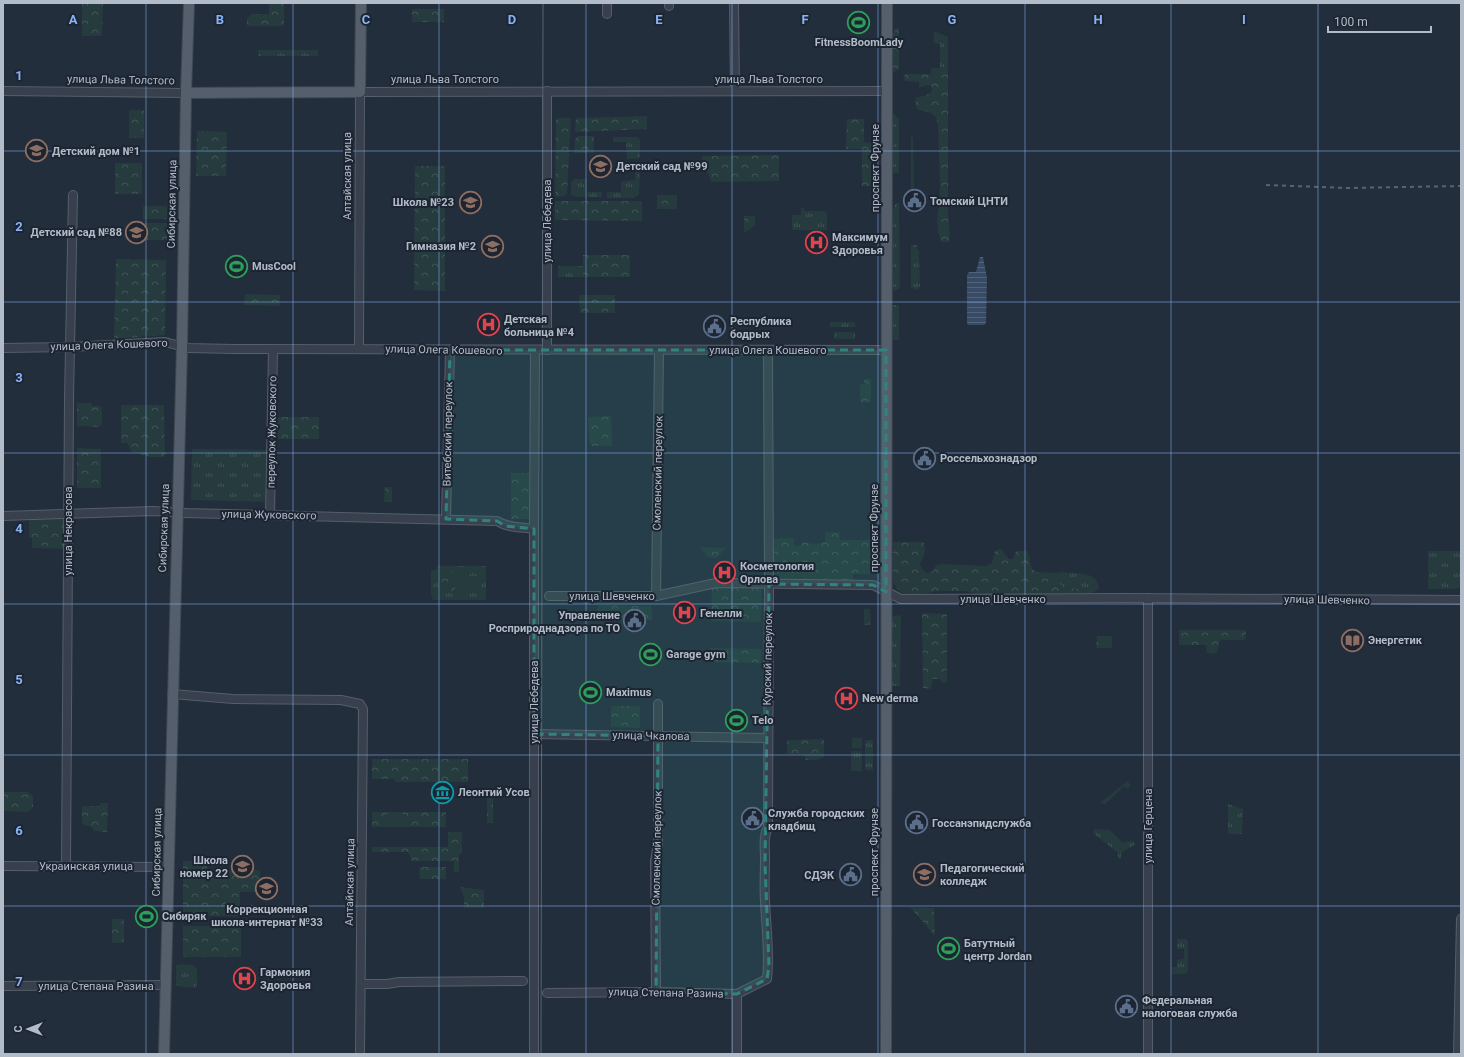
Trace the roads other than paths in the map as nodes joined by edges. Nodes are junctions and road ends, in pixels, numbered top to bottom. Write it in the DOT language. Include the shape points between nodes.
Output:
graph roads {
  1 [pos="189,3"];
  2 [pos="361,3"];
  3 [pos="607,3"];
  4 [pos="734,3"];
  5 [pos="887,3"];
  6 [pos="607,14"];
  7 [pos="887,90"];
  8 [pos="3,91"];
  9 [pos="548,91"];
  10 [pos="735,91"];
  11 [pos="186,92"];
  12 [pos="360,92"];
  13 [pos="72,195"];
  14 [pos="182,346"];
  15 [pos="70,347"];
  16 [pos="3,348"];
  17 [pos="273,349"];
  18 [pos="359,349"];
  19 [pos="450,350"];
  20 [pos="535,350"];
  21 [pos="547,350"];
  22 [pos="659,350"];
  23 [pos="768,350"];
  24 [pos="886,350"];
  25 [pos="177,512"];
  26 [pos="68,514"];
  27 [pos="270,515"];
  28 [pos="3,516"];
  29 [pos="446,519"];
  30 [pos="534,529"];
  31 [pos="769,584"];
  32 [pos="886,592"];
  33 [pos="549,596"];
  34 [pos="656,596"];
  35 [pos="1148,598"];
  36 [pos="1461,600"];
  37 [pos="172,694"];
  38 [pos="658,704"];
  39 [pos="534,734"];
  40 [pos="658,736"];
  41 [pos="768,738"];
  42 [pos="3,866"];
  43 [pos="66,867"];
  44 [pos="168,867"];
  45 [pos="1461,919"];
  46 [pos="769,966"];
  47 [pos="523,981"];
  48 [pos="361,984"];
  49 [pos="165,985"];
  50 [pos="3,986"];
  51 [pos="656,992"];
  52 [pos="548,993"];
  53 [pos="737,994"];
  54 [pos="164,1054"];
  55 [pos="360,1054"];
  56 [pos="534,1054"];
  57 [pos="737,1054"];
  58 [pos="886,1054"];
  59 [pos="1148,1054"];
  60 [pos="1458,1054"];
  1 -- 11 [label="main road, Сибирская улица"];
  2 -- 12 [label="main road, Алтайская улица"];
  3 -- 6 [label="street"];
  4 -- 10 [label="street"];
  5 -- 7 [label="main road, проспект Фрунзе"];
  7 -- 10 [label="street, улица Льва Толстого"];
  7 -- 24 [label="main road, проспект Фрунзе"];
  8 -- 11 [label="street, улица Льва Толстого"];
  9 -- 10 [label="street, улица Льва Толстого"];
  9 -- 12 [label="street, улица Льва Толстого"];
  9 -- 21 [label="street, улица Лебедева"];
  11 -- 12 [label="main road, улица Льва Толстого"];
  11 -- 14 [label="main road, Сибирская улица"];
  12 -- 18 [label="street, Алтайская улица"];
  13 -- 15 [label="street, улица Некрасова"];
  14 -- 15 [label="street, улица Олега Кошевого" via="165,342"];
  14 -- 17 [label="street, улица Олега Кошевого"];
  14 -- 25 [label="main road, Сибирская улица"];
  15 -- 16 [label="street, улица Олега Кошевого"];
  15 -- 26 [label="street, улица Некрасова"];
  17 -- 18 [label="street, улица Олега Кошевого"];
  17 -- 27 [label="street, переулок Жуковского"];
  18 -- 19 [label="street, улица Олега Кошевого"];
  19 -- 20 [label="street, улица Олега Кошевого"];
  19 -- 29 [label="street, Витебский переулок"];
  20 -- 21 [label="street, улица Олега Кошевого"];
  20 -- 30 [label="street, улица Лебедева"];
  21 -- 22 [label="street, улица Олега Кошевого"];
  22 -- 23 [label="street, улица Олега Кошевого"];
  22 -- 34 [label="street, Смоленский переулок"];
  23 -- 24 [label="street, улица Олега Кошевого"];
  23 -- 31 [label="street, Курский переулок"];
  24 -- 32 [label="main road, проспект Фрунзе"];
  25 -- 26 [label="street, улица Жуковского"];
  25 -- 27 [label="street, улица Жуковского"];
  25 -- 37 [label="main road, Сибирская улица"];
  26 -- 28 [label="street, улица Жуковского"];
  26 -- 43 [label="street, улица Некрасова"];
  27 -- 29 [label="street, улица Жуковского"];
  29 -- 30 [label="street, улица Жуковского" via="497,521 505,526"];
  30 -- 39 [label="street, улица Лебедева"];
  31 -- 32 [label="street, улица Шевченко" via="873,585"];
  31 -- 34 [label="street, улица Шевченко" via="713,583"];
  31 -- 41 [label="street, Курский переулок"];
  32 -- 35 [label="street, улица Шевченко" via="901,599"];
  32 -- 58 [label="main road, проспект Фрунзе"];
  33 -- 34 [label="street, улица Шевченко"];
  35 -- 36 [label="street, улица Шевченко"];
  35 -- 59 [label="street, улица Герцена"];
  37 -- 44 [label="main road, Сибирская улица"];
  37 -- 48 [label="street, Алтайская улица" via="233,699 341,700 360,704 363,709"];
  38 -- 40 [label="street, Смоленский переулок"];
  39 -- 40 [label="street, улица Чкалова"];
  39 -- 56 [label="street, улица Лебедева"];
  40 -- 41 [label="street, улица Чкалова"];
  40 -- 51 [label="street, Смоленский переулок" via="658,844 655,861"];
  41 -- 46 [label="street, Курский переулок" via="765,901"];
  42 -- 43 [label="street, Украинская улица"];
  43 -- 44 [label="street, Украинская улица"];
  44 -- 49 [label="main road, Сибирская улица"];
  45 -- 60 [label="street"];
  46 -- 53 [label="street, улица Степана Разина" via="767,979"];
  47 -- 48 [label="street"];
  48 -- 55 [label="street, Алтайская улица"];
  49 -- 50 [label="street, улица Степана Разина"];
  49 -- 54 [label="main road, Сибирская улица"];
  51 -- 52 [label="street, улица Степана Разина"];
  51 -- 53 [label="street, улица Степана Разина"];
  53 -- 57 [label="street"];
}
